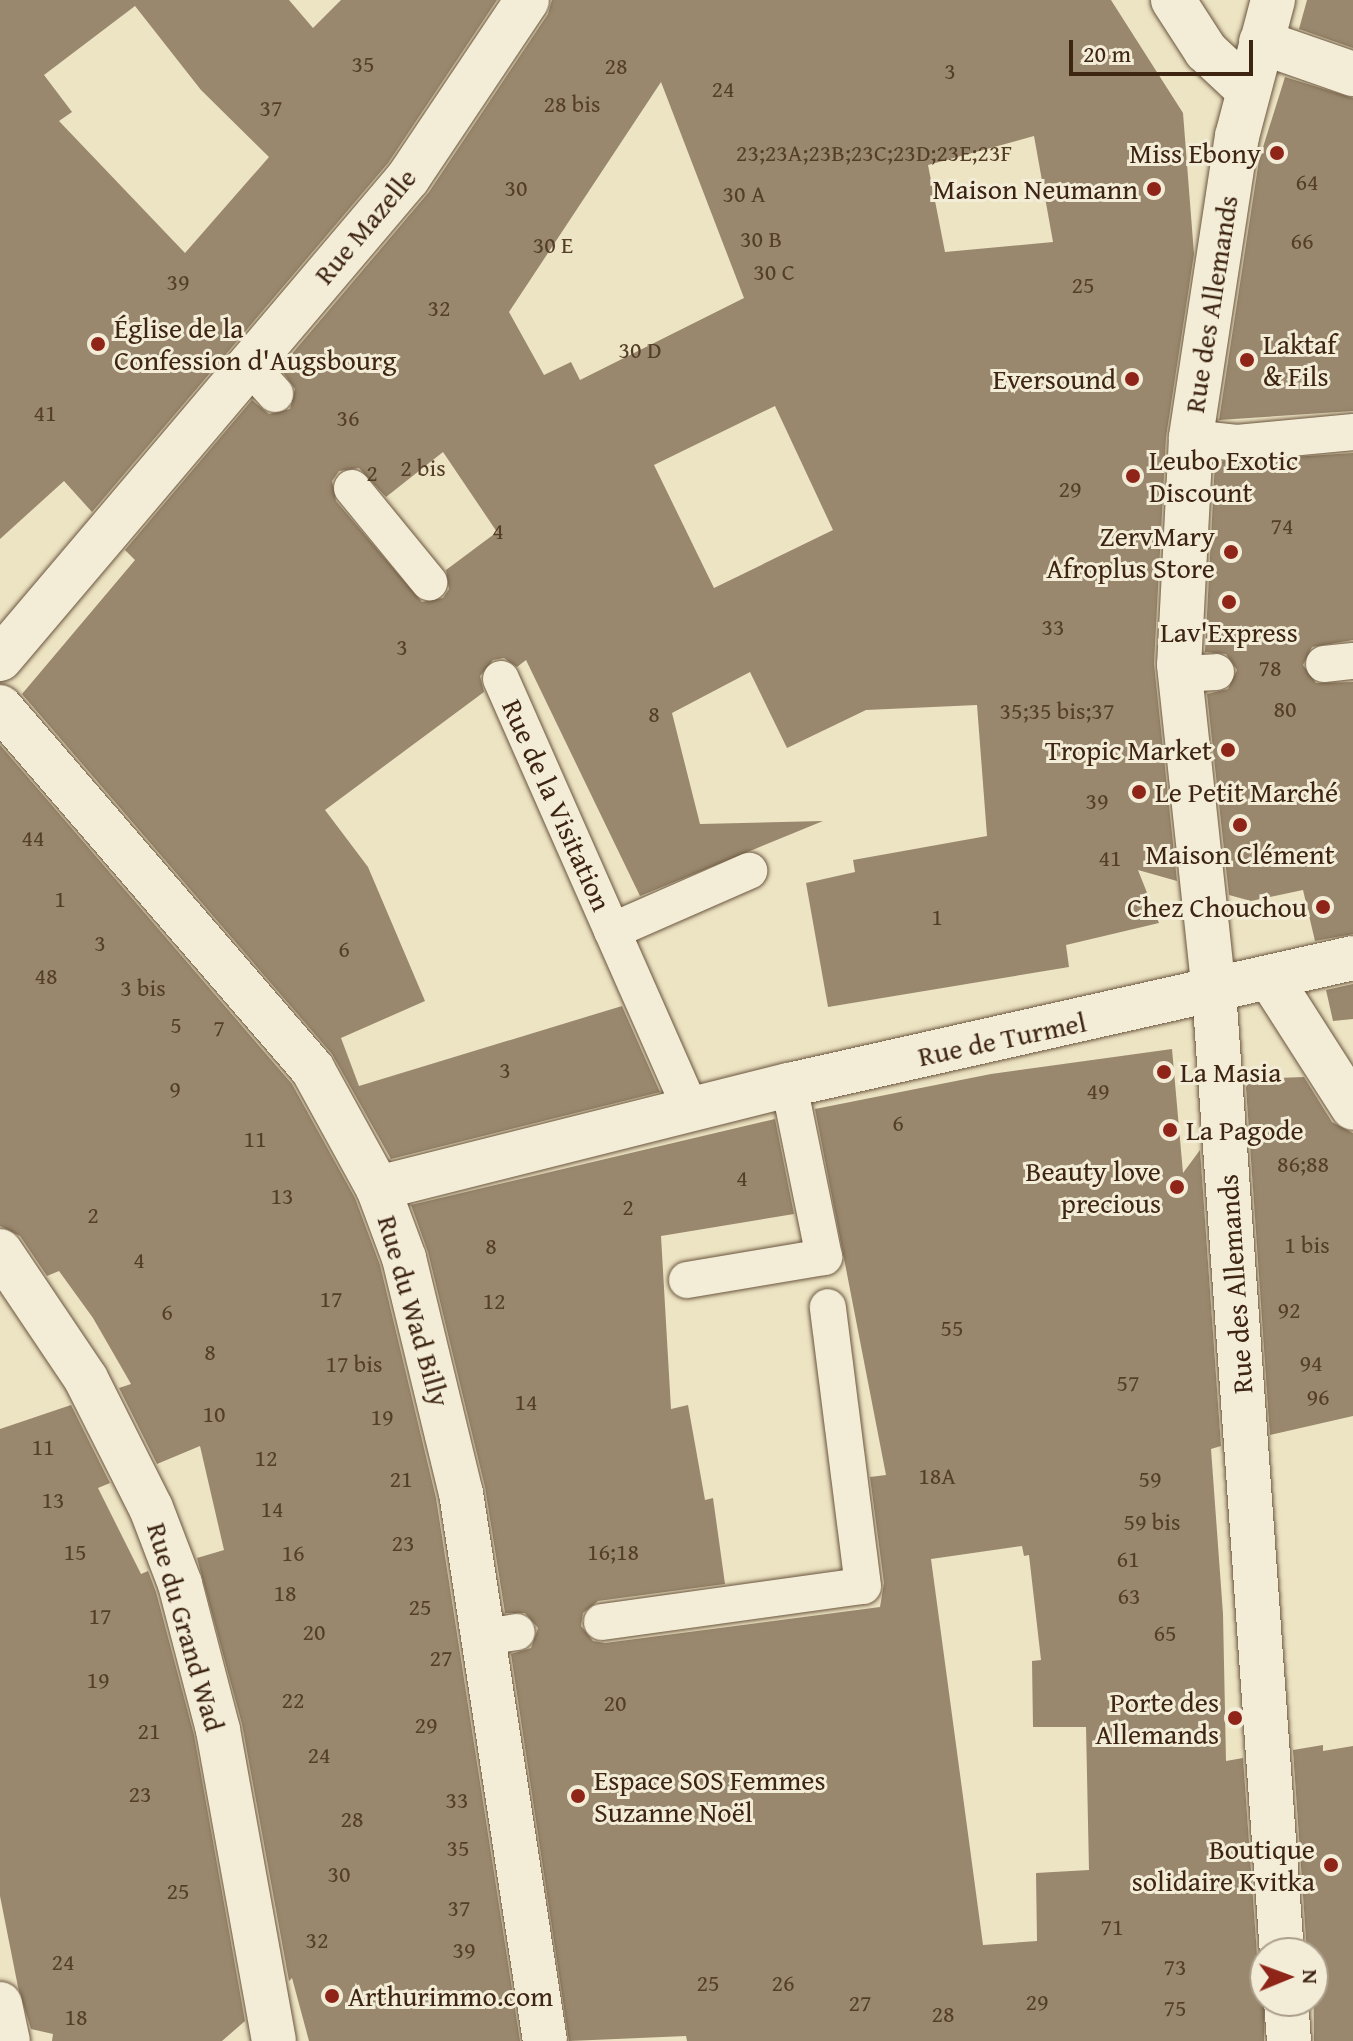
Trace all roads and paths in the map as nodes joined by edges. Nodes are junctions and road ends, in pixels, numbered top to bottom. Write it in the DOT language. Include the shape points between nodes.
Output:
graph roads {
  1 [pos="527,0"];
  2 [pos="1173,0"];
  3 [pos="1273,0"];
  4 [pos="1261,42"];
  5 [pos="1353,74"];
  6 [pos="1248,90"];
  7 [pos="1353,432"];
  8 [pos="1191,438"];
  9 [pos="352,488"];
  10 [pos="429,582"];
  11 [pos="0,659"];
  12 [pos="501,679"];
  13 [pos="0,707"];
  14 [pos="749,871"];
  15 [pos="612,931"];
  16 [pos="1353,958"];
  17 [pos="1270,978"];
  18 [pos="1214,991"];
  19 [pos="789,1085"];
  20 [pos="1353,1108"];
  21 [pos="692,1112"];
  22 [pos="378,1188"];
  23 [pos="0,1251"];
  24 [pos="687,1280"];
  25 [pos="828,1307"];
  26 [pos="602,1622"];
  27 [pos="1281,1937"];
  28 [pos="0,2004"];
  29 [pos="1287,2017"];
  30 [pos="8,2041"];
  31 [pos="274,2041"];
  32 [pos="545,2041"];
  33 [pos="1289,2041"];
  1 -- 11 [label="street, Rue Mazelle" via="408,178 262,380"];
  2 -- 6 [label="street" via="1206,51"];
  3 -- 4 [label="street, Rue des Allemands"];
  4 -- 5 [label="street"];
  4 -- 6 [label="street, Rue des Allemands"];
  6 -- 8 [label="street, Rue des Allemands"];
  7 -- 8 [label="lane" via="1237,443"];
  8 -- 18 [label="street, Rue des Allemands" via="1205,912"];
  9 -- 10 [label="lane"];
  12 -- 15 [label="lane, Rue de la Visitation"];
  13 -- 22 [label="street, Rue du Wad Billy" via="313,1070"];
  14 -- 15 [label="lane, Rue de la Visitation"];
  15 -- 21 [label="lane, Rue de la Visitation"];
  16 -- 17 [label="street, Rue de Turmel"];
  17 -- 18 [label="street, Rue de Turmel"];
  17 -- 20 [label="street"];
  18 -- 19 [label="street, Rue de Turmel"];
  18 -- 27 [label="street, Rue des Allemands"];
  19 -- 21 [label="street, Rue de Turmel"];
  19 -- 24 [label="lane" via="824,1257"];
  21 -- 22 [label="street, Rue de Turmel"];
  22 -- 32 [label="street, Rue du Wad Billy" via="404,1258 501,1634"];
  23 -- 31 [label="street, Rue du Grand Wad" via="93,1392 151,1508 180,1584 218,1730"];
  25 -- 26 [label="lane" via="863,1586"];
  28 -- 30 [label="street"];
  29 -- 33 [label="street"];
}
